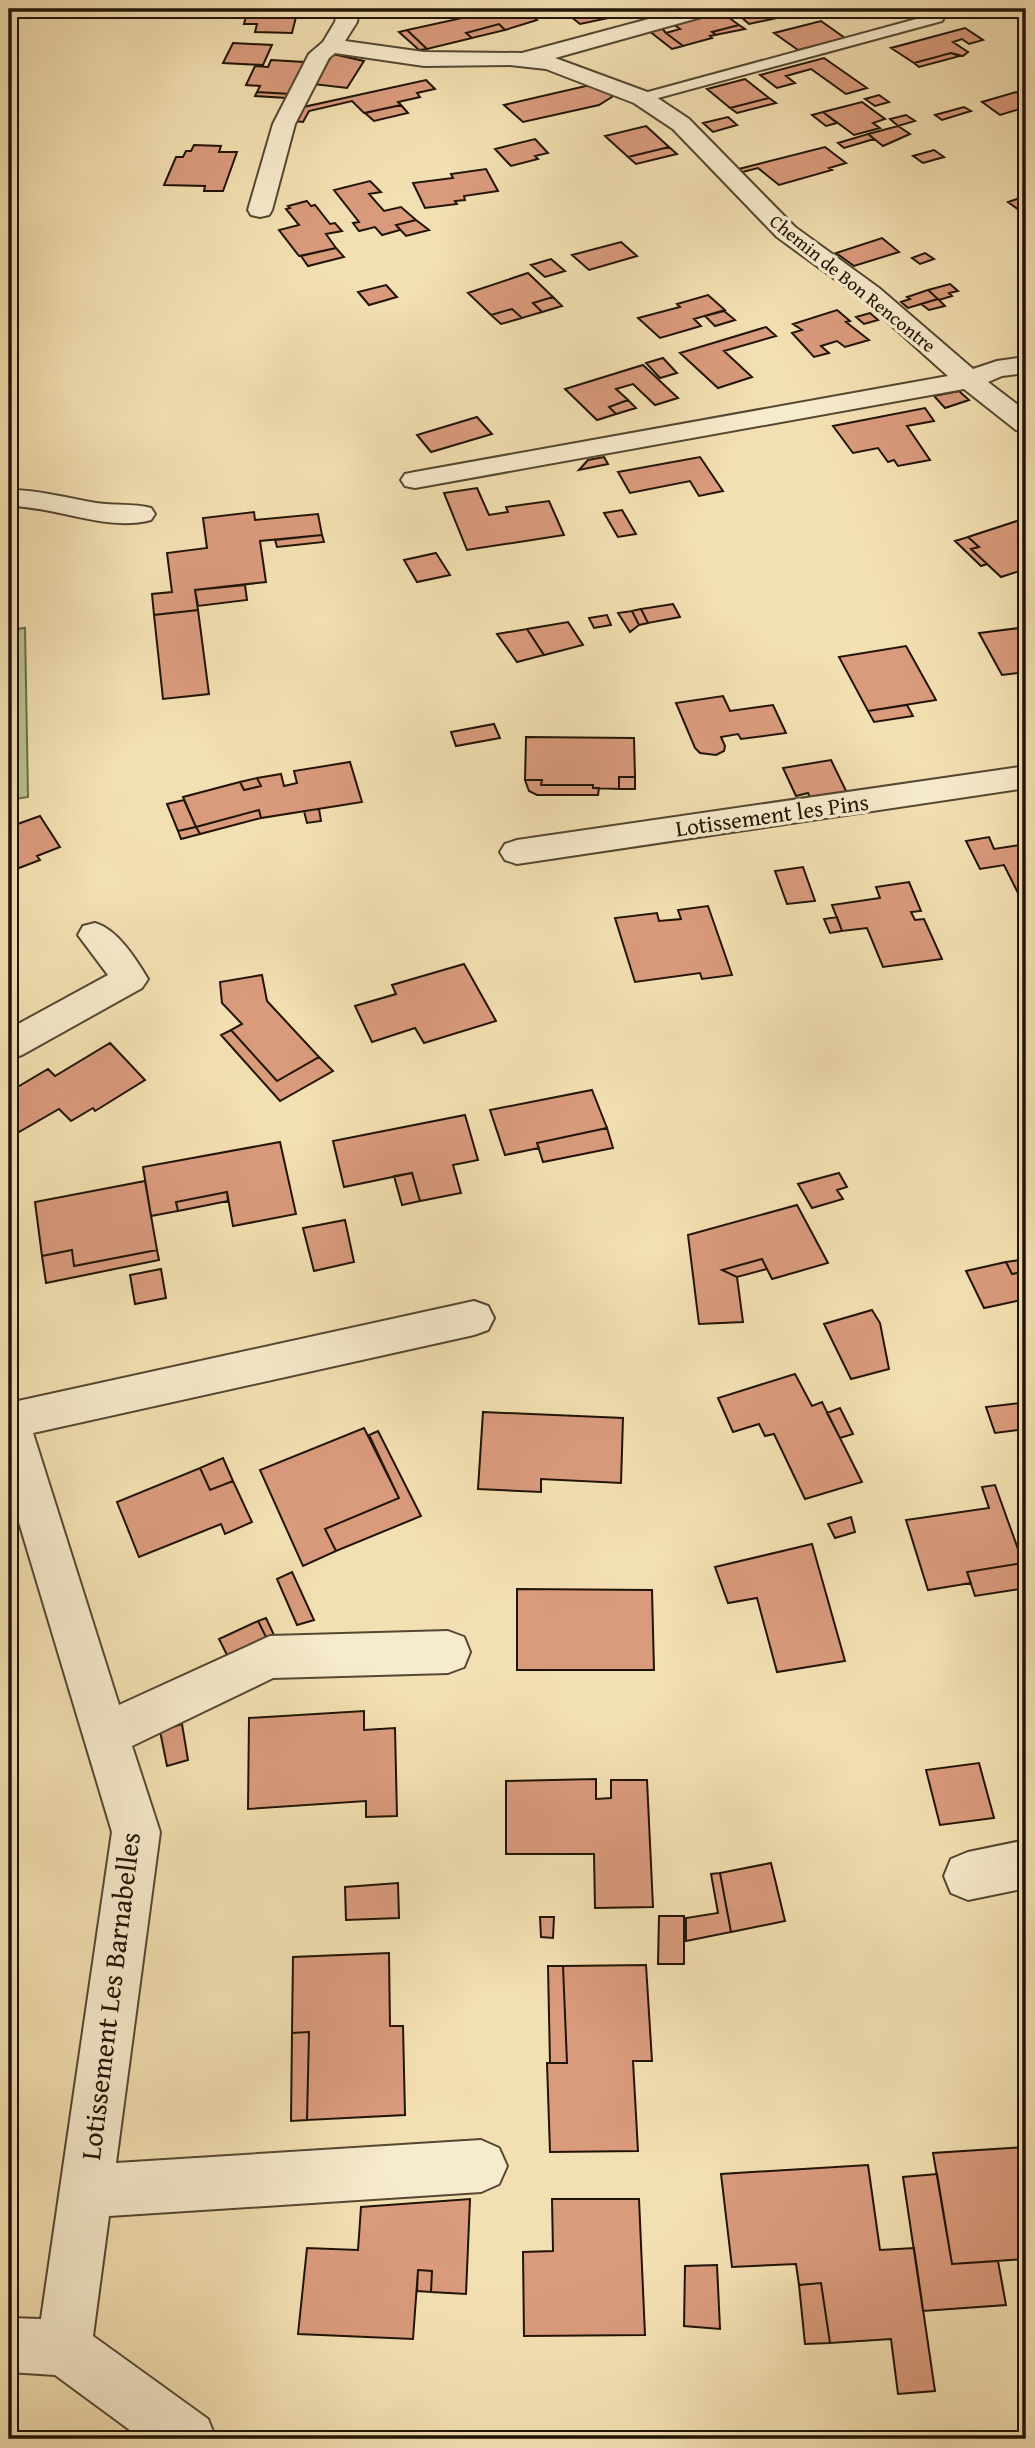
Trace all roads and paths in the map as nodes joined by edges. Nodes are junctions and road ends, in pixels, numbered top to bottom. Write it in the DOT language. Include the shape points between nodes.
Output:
graph roads {
  1 [pos="348,9"];
  2 [pos="709,9"];
  3 [pos="942,9"];
  4 [pos="331,46"];
  5 [pos="526,59"];
  6 [pos="642,98"];
  7 [pos="260,210"];
  8 [pos="1026,365"];
  9 [pos="969,380"];
  10 [pos="1026,424"];
  11 [pos="415,480"];
  12 [pos="9,498"];
  13 [pos="141,514"];
  14 [pos="1026,777"];
  15 [pos="517,852"];
  16 [pos="95,935"];
  17 [pos="9,1045"];
  18 [pos="474,1318"];
  19 [pos="11,1436"];
  20 [pos="448,1652"];
  21 [pos="106,1735"];
  22 [pos="1026,1864"];
  23 [pos="968,1876"];
  24 [pos="481,2166"];
  25 [pos="85,2191"];
  26 [pos="9,2345"];
  27 [pos="64,2348"];
  28 [pos="188,2439"];
  1 -- 4 [label="street" via="346,22"];
  2 -- 5 [label="street"];
  3 -- 6 [label="lane" via="937,18"];
  4 -- 5 [label="street, Chemin de Bon Rencontre" via="424,59"];
  4 -- 7 [label="street" via="320,54 284,124"];
  5 -- 6 [label="street, Chemin de Bon Rencontre" via="568,69"];
  6 -- 9 [label="street, Chemin de Bon Rencontre" via="681,124 786,232 870,293"];
  8 -- 9 [label="street" via="997,369"];
  9 -- 10 [label="street, Chemin de Bon Rencontre"];
  9 -- 11 [label="street"];
  12 -- 13 [label="street"];
  14 -- 15 [label="street, Lotissement les Pins"];
  16 -- 17 [label="street" via="130,979"];
  18 -- 19 [label="street" via="74,1405"];
  19 -- 21 [label="street, Lotissement Les Barnabelles"];
  20 -- 21 [label="street" via="270,1657"];
  21 -- 25 [label="street, Lotissement Les Barnabelles" via="136,1832"];
  22 -- 23 [label="street"];
  24 -- 25 [label="street"];
  25 -- 27 [label="street, Lotissement Les Barnabelles"];
  26 -- 27 [label="street"];
  27 -- 28 [label="street"];
}
